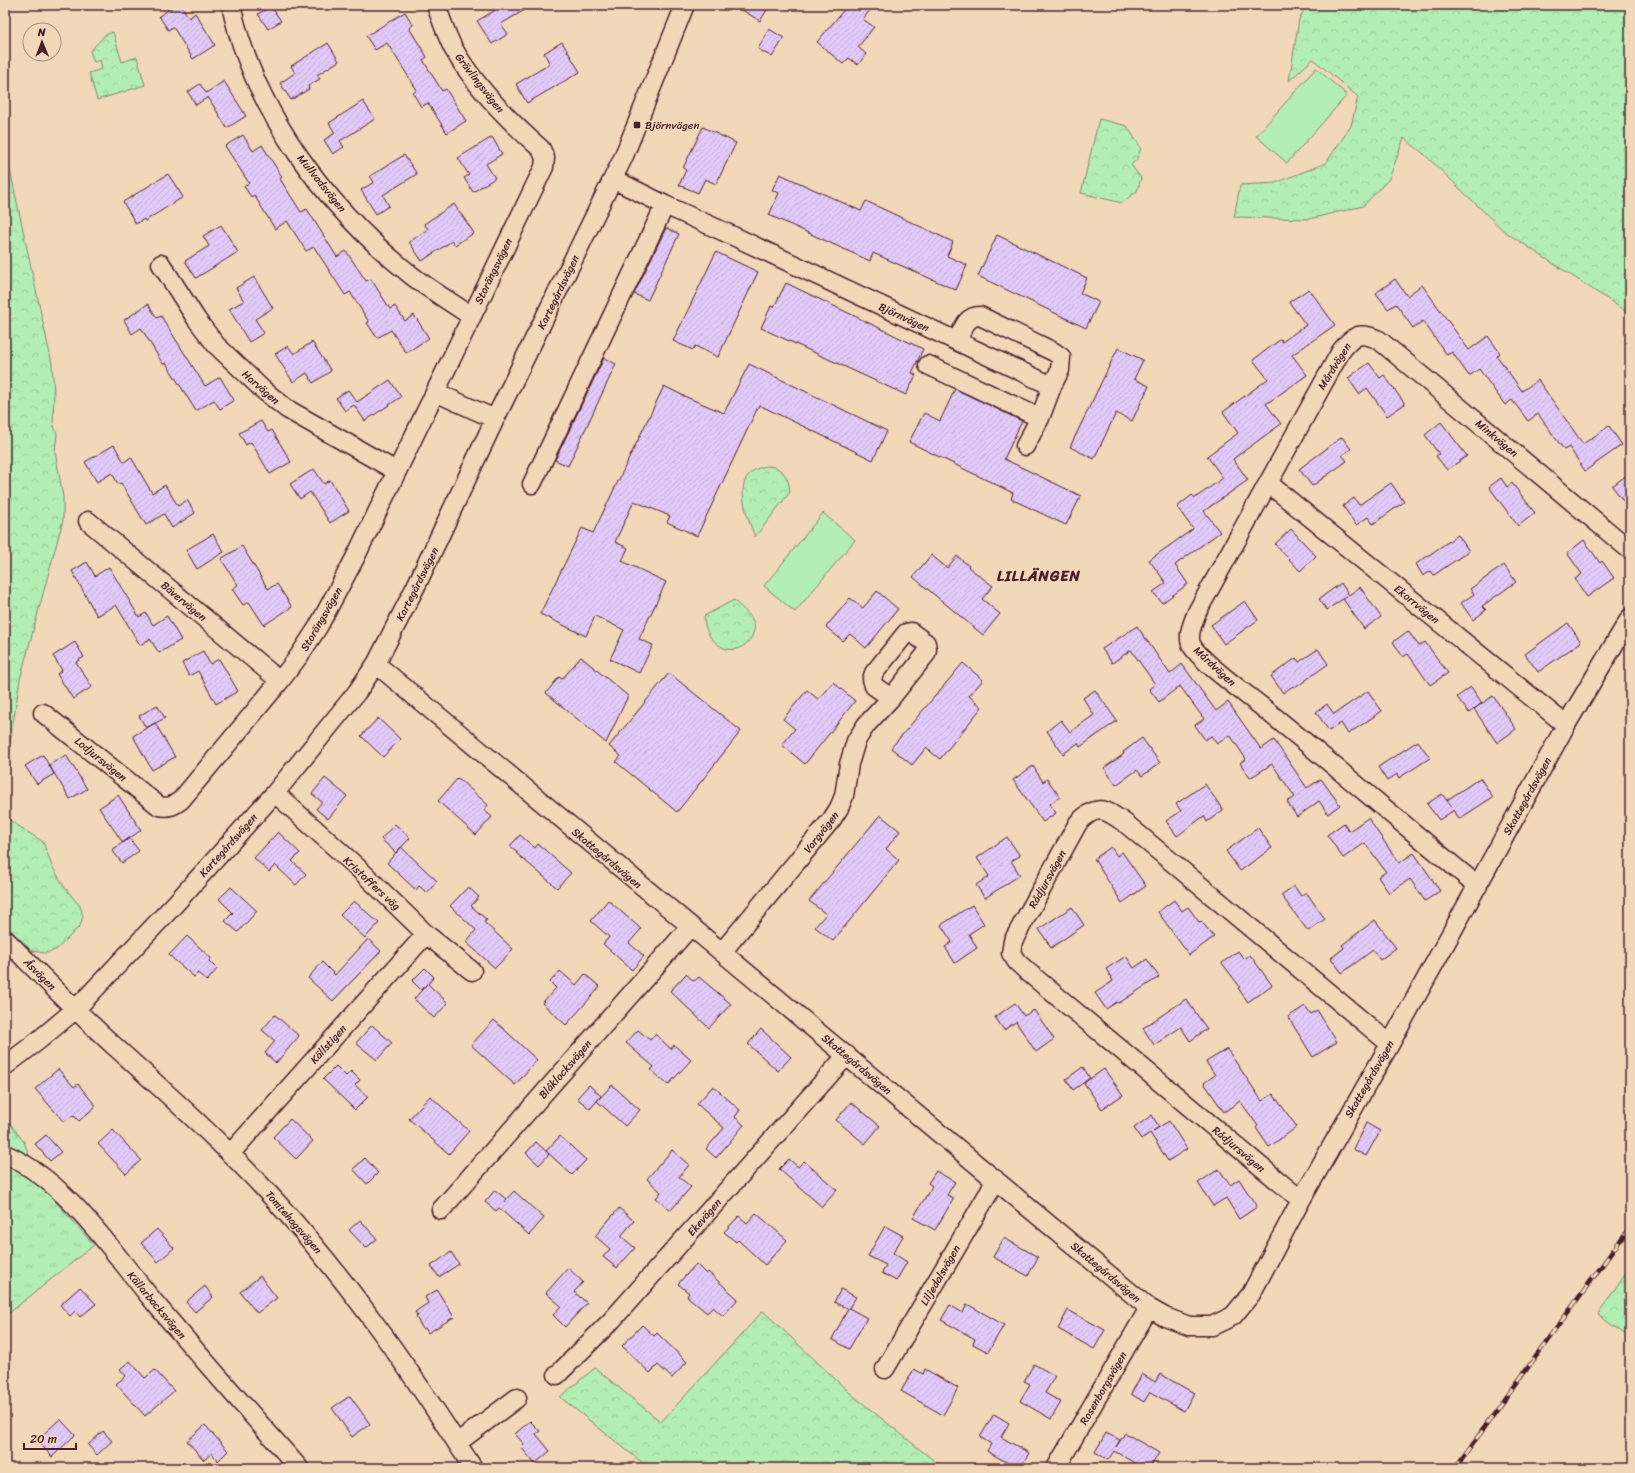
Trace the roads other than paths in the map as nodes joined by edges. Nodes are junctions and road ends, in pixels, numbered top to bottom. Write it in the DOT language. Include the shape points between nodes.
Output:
graph roads {
  1 [pos="231,5"];
  2 [pos="436,5"];
  3 [pos="685,5"];
  4 [pos="541,149"];
  5 [pos="613,179"];
  6 [pos="665,206"];
  7 [pos="160,264"];
  8 [pos="471,316"];
  9 [pos="1360,334"];
  10 [pos="957,341"];
  11 [pos="928,365"];
  12 [pos="1052,386"];
  13 [pos="435,392"];
  14 [pos="1040,418"];
  15 [pos="495,419"];
  16 [pos="1025,446"];
  17 [pos="396,471"];
  18 [pos="1268,483"];
  19 [pos="532,484"];
  20 [pos="88,521"];
  21 [pos="1630,550"];
  22 [pos="1630,618"];
  23 [pos="376,664"];
  24 [pos="280,682"];
  25 [pos="891,698"];
  26 [pos="43,713"];
  27 [pos="1566,725"];
  28 [pos="275,793"];
  29 [pos="159,806"];
  30 [pos="1478,886"];
  31 [pos="690,927"];
  32 [pos="426,934"];
  33 [pos="5,939"];
  34 [pos="722,952"];
  35 [pos="472,971"];
  36 [pos="76,1009"];
  37 [pos="1390,1044"];
  38 [pos="847,1055"];
  39 [pos="5,1066"];
  40 [pos="5,1154"];
  41 [pos="230,1154"];
  42 [pos="995,1179"];
  43 [pos="1301,1200"];
  44 [pos="441,1210"];
  45 [pos="1149,1308"];
  46 [pos="885,1369"];
  47 [pos="557,1375"];
  48 [pos="517,1398"];
  49 [pos="457,1443"];
  50 [pos="299,1468"];
  51 [pos="473,1468"];
  52 [pos="1056,1468"];
  1 -- 8 [label="street, Mullvadsvägen" via="245,52 261,90 278,122 310,171 343,211 381,248 411,275"];
  2 -- 4 [label="street, Grävlingsvägen" via="453,47 475,80 492,102"];
  3 -- 5 [label="street, Kartegårdsvägen"];
  4 -- 8 [label="street, Storängsvägen" via="545,158 544,167"];
  5 -- 6 [label="street, Björnvägen"];
  5 -- 15 [label="street, Kartegårdsvägen"];
  6 -- 10 [label="street, Björnvägen"];
  6 -- 19 [label="street"];
  7 -- 17 [label="street, Harvägen" via="216,344 262,389 288,409"];
  8 -- 13 [label="street, Storängsvägen"];
  9 -- 18 [label="street, Mårdvägen" via="1350,340 1341,351"];
  9 -- 21 [label="street, Minkvägen" via="1379,340"];
  10 -- 12 [label="street, Björnvägen"];
  10 -- 12 [label="street" via="969,319 980,316 1061,357 1060,370"];
  11 -- 14 [label="street"];
  12 -- 14 [label="street"];
  13 -- 15 [label="street"];
  13 -- 17 [label="street, Storängsvägen"];
  14 -- 16 [label="street"];
  15 -- 23 [label="street, Kartegårdsvägen"];
  17 -- 24 [label="street, Storängsvägen" via="339,589 318,627"];
  18 -- 27 [label="street, Ekorrvägen"];
  18 -- 30 [label="street, Mårdvägen" via="1197,612 1190,633 1191,644 1221,674"];
  20 -- 24 [label="street, Bävervägen"];
  22 -- 27 [label="street, Skattegårdsvägen"];
  23 -- 28 [label="street, Kartegårdsvägen" via="357,692"];
  23 -- 31 [label="street, Skattegårdsvägen"];
  24 -- 29 [label="street, Storängsvägen" via="181,800 167,808"];
  25 -- 34 [label="street, Vargvägen" via="870,720 856,741 844,796 832,819"];
  26 -- 29 [label="street, Lodjursvägen"];
  27 -- 30 [label="street, Skattegårdsvägen"];
  28 -- 32 [label="street, Kristoffers väg"];
  28 -- 36 [label="street, Kartegårdsvägen"];
  30 -- 37 [label="street, Skattegårdsvägen"];
  31 -- 34 [label="street, Skattegårdsvägen"];
  31 -- 44 [label="street, Blåklocksvägen"];
  32 -- 35 [label="street, Kristoffers väg"];
  32 -- 41 [label="street, Källstigen"];
  33 -- 36 [label="street, Åsvägen"];
  34 -- 38 [label="street, Skattegårdsvägen"];
  36 -- 39 [label="street, Kartegårdsvägen"];
  36 -- 41 [label="street, Tomtehagsvägen"];
  37 -- 43 [label="street, Skattegårdsvägen"];
  37 -- 43 [label="street, Rådjursvägen" via="1113,814 1096,810 1089,812 1078,823 1013,941 1011,953 1028,972"];
  38 -- 42 [label="street, Skattegårdsvägen"];
  38 -- 47 [label="street, Ekevägen" via="612,1320"];
  40 -- 50 [label="street, Källarbacksvägen" via="29,1166 60,1192"];
  41 -- 49 [label="street, Tomtehagsvägen" via="331,1265"];
  42 -- 45 [label="street, Skattegårdsvägen"];
  42 -- 46 [label="street, Liljedalsvägen"];
  43 -- 45 [label="street, Skattegårdsvägen" via="1252,1294 1233,1316 1212,1326 1189,1326"];
  45 -- 52 [label="street, Rosenborgsvägen"];
  48 -- 49 [label="street"];
  49 -- 51 [label="street, Tomtehagsvägen"];
}
